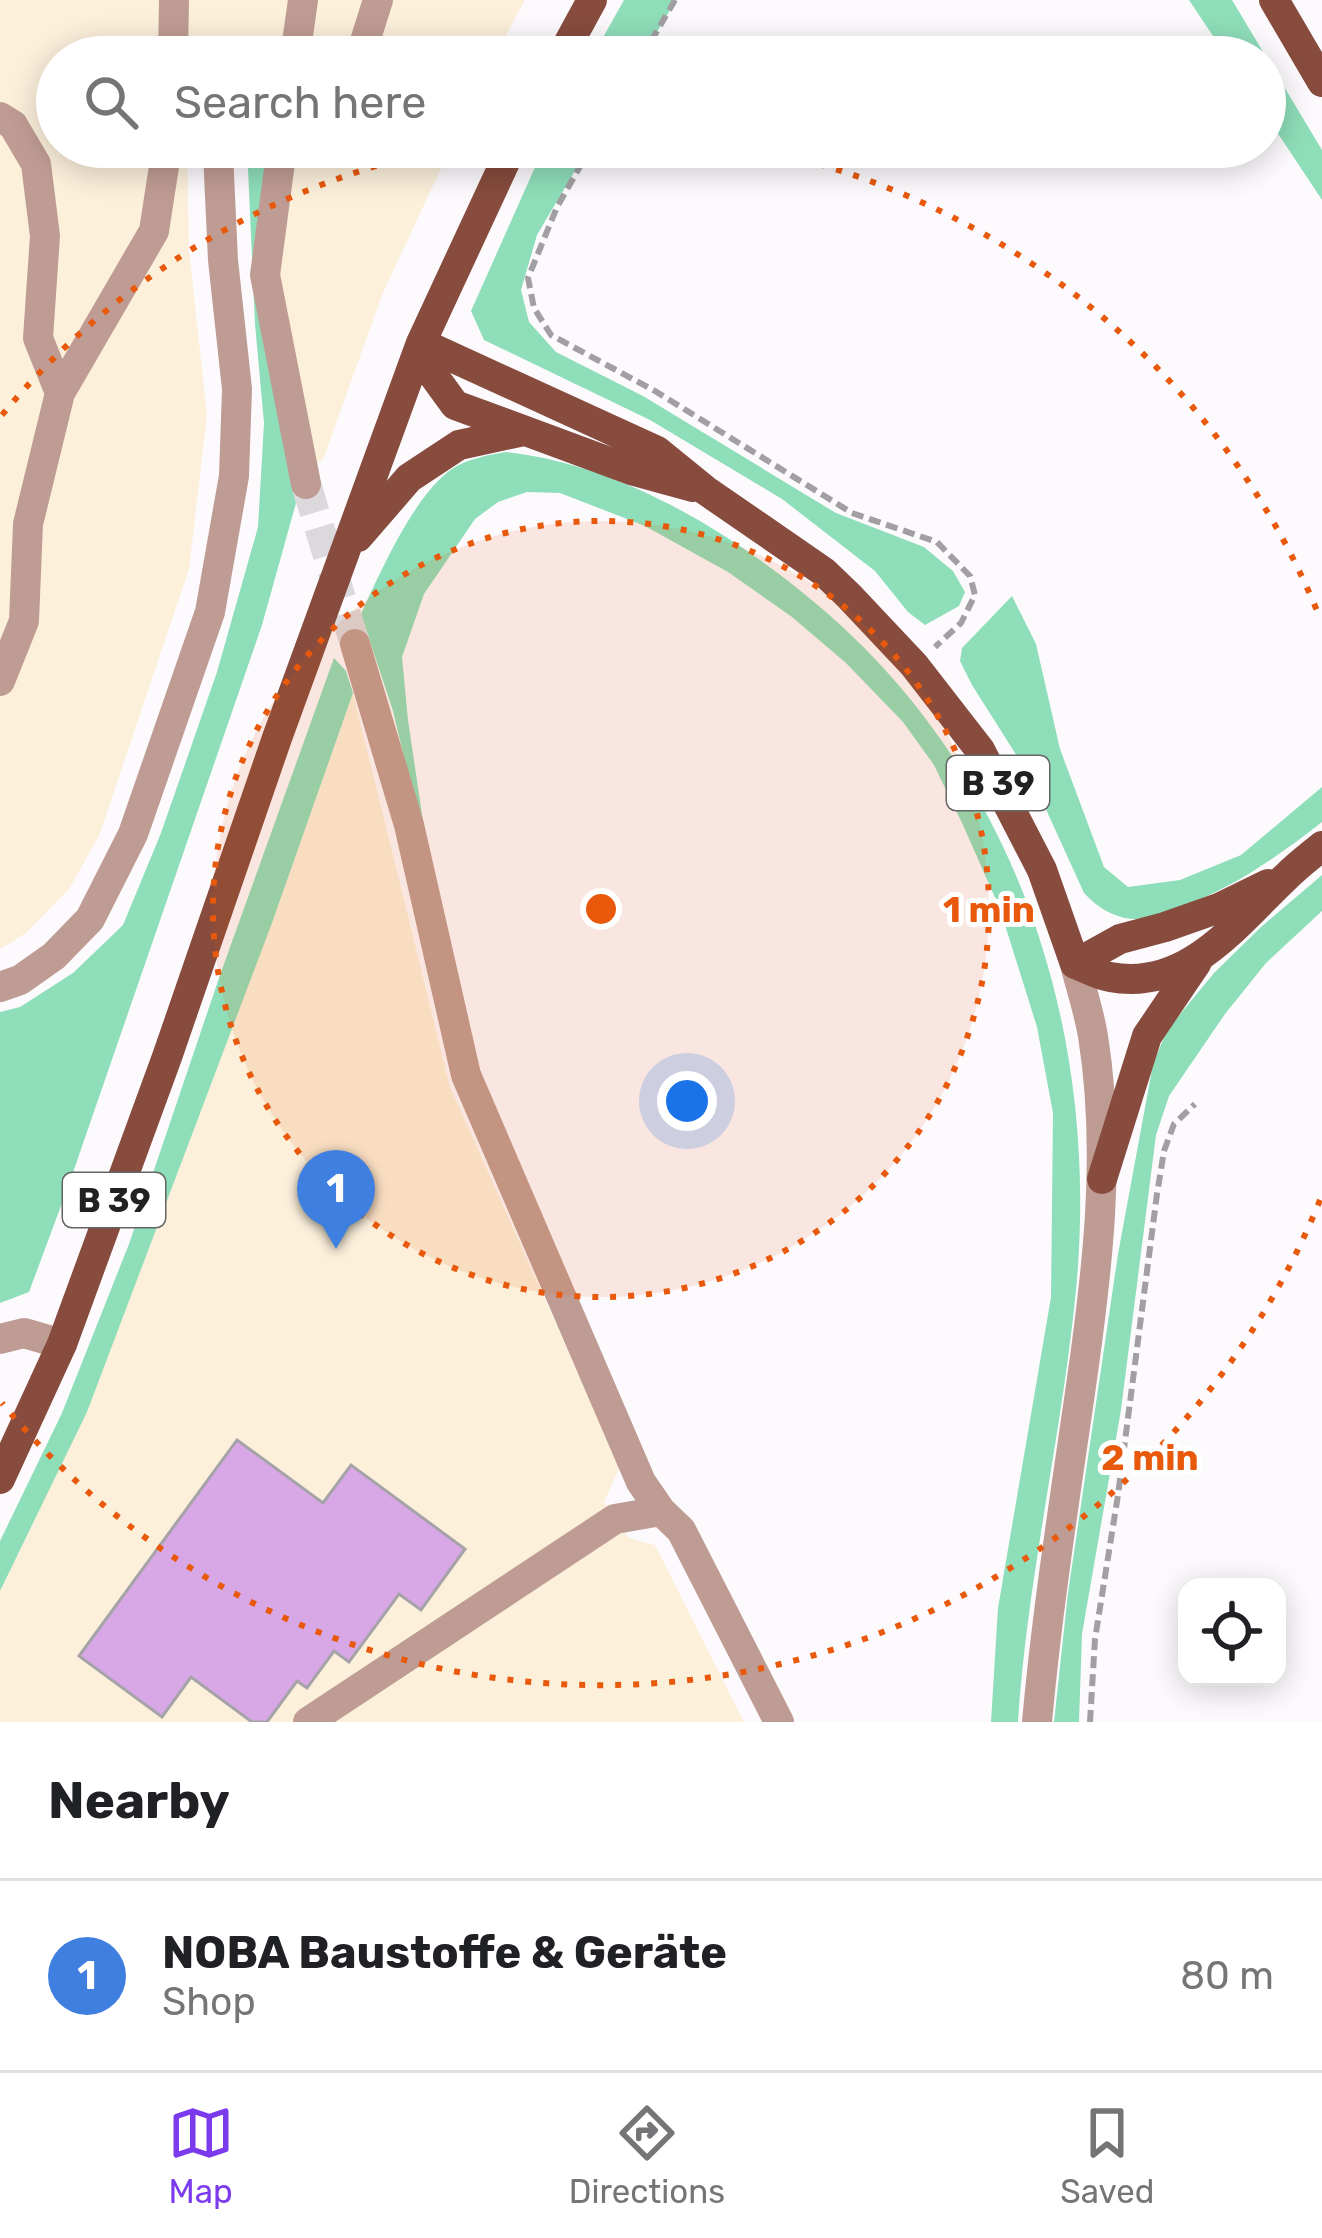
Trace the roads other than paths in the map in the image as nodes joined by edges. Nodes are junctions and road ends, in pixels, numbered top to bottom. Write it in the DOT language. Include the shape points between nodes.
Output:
graph roads {
  1 [pos="174,0"];
  2 [pos="303,0"];
  3 [pos="378,0"];
  4 [pos="592,0"];
  5 [pos="1274,0"];
  6 [pos="173,36"];
  7 [pos="298,36"];
  8 [pos="367,36"];
  9 [pos="572,36"];
  10 [pos="1322,82"];
  11 [pos="0,117"];
  12 [pos="36,164"];
  13 [pos="36,168"];
  14 [pos="164,168"];
  15 [pos="219,168"];
  16 [pos="279,168"];
  17 [pos="502,168"];
  18 [pos="421,344"];
  19 [pos="61,393"];
  20 [pos="524,431"];
  21 [pos="306,484"];
  22 [pos="705,490"];
  23 [pos="344,552"];
  24 [pos="355,644"];
  25 [pos="0,681"];
  26 [pos="1322,845"];
  27 [pos="1288,874"];
  28 [pos="1200,957"];
  29 [pos="1075,964"];
  30 [pos="0,987"];
  31 [pos="1102,1179"];
  32 [pos="0,1339"];
  33 [pos="62,1344"];
  34 [pos="0,1479"];
  35 [pos="661,1511"];
  36 [pos="308,1722"];
  37 [pos="779,1722"];
  38 [pos="1036,1722"];
  1 -- 6 [label="street"];
  2 -- 7 [label="street"];
  3 -- 8 [label="street"];
  4 -- 9 [label="main road"];
  5 -- 10 [label="main road"];
  11 -- 12 [label="street" via="14,125"];
  13 -- 19 [label="street" via="45,236 38,338"];
  14 -- 19 [label="street" via="154,231"];
  15 -- 30 [label="street" via="237,388 234,476 210,612 133,834 90,919 54,956"];
  16 -- 21 [label="street" via="265,275"];
  17 -- 18 [label="main road, B 39"];
  18 -- 20 [label="main road, B 39" via="455,405"];
  18 -- 22 [label="main road, B 39" via="657,451"];
  18 -- 23 [label="main road, B 39"];
  19 -- 25 [label="street" via="28,524 24,621"];
  20 -- 22 [label="main road, B 39"];
  20 -- 23 [label="main road, B 39" via="459,445 409,478"];
  22 -- 29 [label="main road, B 39" via="824,572 914,665 980,750 1024,831"];
  23 -- 33 [label="main road, B 39"];
  24 -- 35 [label="street" via="409,825 466,1076 641,1482"];
  26 -- 27 [label="main road"];
  27 -- 28 [label="main road"];
  27 -- 29 [label="main road"];
  28 -- 29 [label="main road" via="1141,979"];
  28 -- 31 [label="main road" via="1147,1036"];
  29 -- 31 [label="street" via="1095,1054"];
  31 -- 38 [label="street"];
  32 -- 33 [label="street" via="24,1333"];
  33 -- 34 [label="main road, B 39"];
  35 -- 36 [label="street" via="615,1519"];
  35 -- 37 [label="street" via="681,1530"];
}
